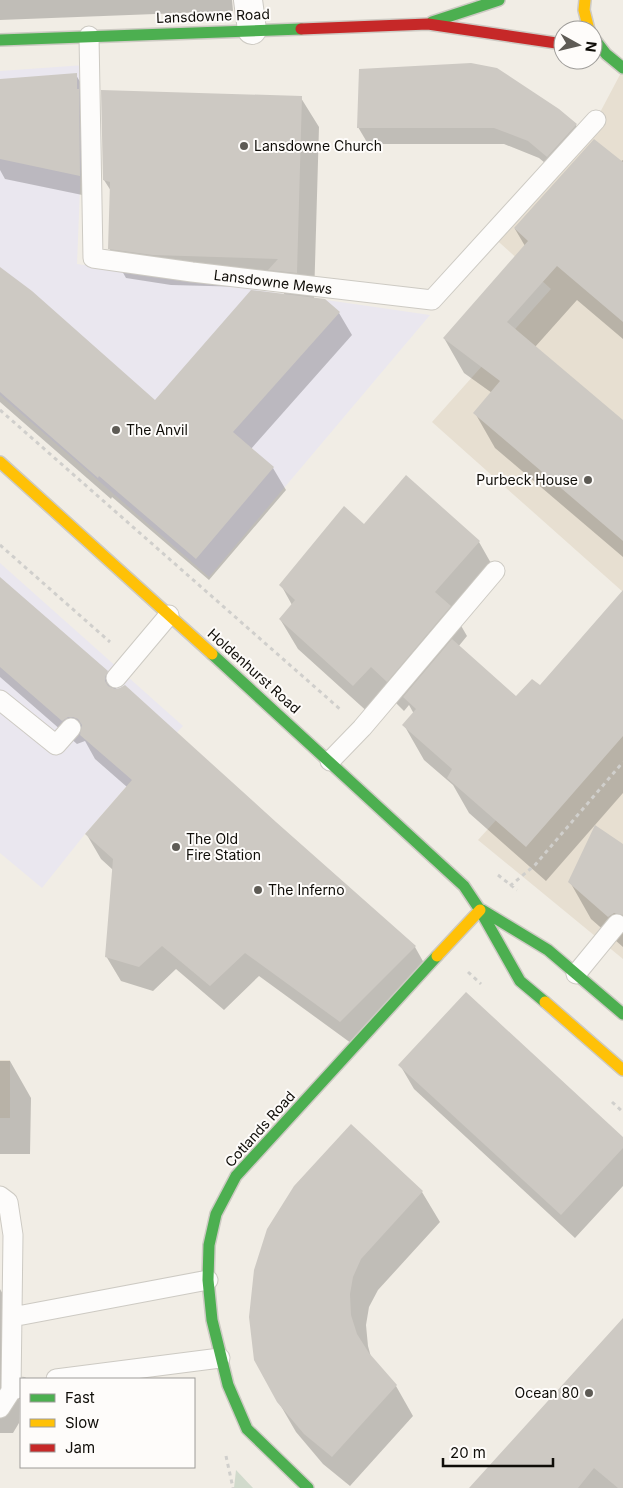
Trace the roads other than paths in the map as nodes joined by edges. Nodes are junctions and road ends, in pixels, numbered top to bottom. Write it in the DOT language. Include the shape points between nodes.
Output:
graph roads {
  1 [pos="248,0"];
  2 [pos="498,0"];
  3 [pos="585,0"];
  4 [pos="586,20"];
  5 [pos="428,24"];
  6 [pos="252,30"];
  7 [pos="89,36"];
  8 [pos="0,40"];
  9 [pos="553,43"];
  10 [pos="603,54"];
  11 [pos="623,68"];
  12 [pos="596,120"];
  13 [pos="0,462"];
  14 [pos="495,570"];
  15 [pos="169,615"];
  16 [pos="116,678"];
  17 [pos="0,700"];
  18 [pos="71,728"];
  19 [pos="330,761"];
  20 [pos="480,910"];
  21 [pos="617,924"];
  22 [pos="576,974"];
  23 [pos="623,1014"];
  24 [pos="623,1070"];
  25 [pos="0,1196"];
  26 [pos="208,1280"];
  27 [pos="12,1317"];
  28 [pos="220,1358"];
  29 [pos="64,1378"];
  30 [pos="16,1389"];
  31 [pos="0,1408"];
  32 [pos="308,1488"];
  1 -- 6 [label="street"];
  2 -- 5 [label="main road, Lansdowne Road"];
  3 -- 4 [label="main road"];
  5 -- 6 [label="main road, Lansdowne Road"];
  5 -- 9 [label="main road, Lansdowne Road"];
  6 -- 7 [label="main road, Lansdowne Road"];
  7 -- 8 [label="main road, Lansdowne Road"];
  7 -- 12 [label="lane, Lansdowne Mews" via="93,258 432,300"];
  10 -- 11 [label="main road"];
  13 -- 15 [label="main road, Holdenhurst Road"];
  14 -- 19 [label="lane" via="362,728"];
  15 -- 16 [label="lane"];
  15 -- 19 [label="main road, Holdenhurst Road"];
  17 -- 18 [label="lane" via="56,746"];
  19 -- 20 [label="main road, Holdenhurst Road" via="464,886"];
  20 -- 22 [label="main road, Holdenhurst Road" via="548,950"];
  20 -- 24 [label="main road, Holdenhurst Road" via="520,981"];
  20 -- 26 [label="main road, Cotlands Road" via="236,1176 216,1214 209,1246"];
  21 -- 22 [label="lane"];
  22 -- 23 [label="main road, Holdenhurst Road"];
  25 -- 27 [label="lane" via="8,1202 13,1235"];
  26 -- 27 [label="lane"];
  26 -- 28 [label="main road, Cotlands Road"];
  27 -- 30 [label="lane"];
  28 -- 29 [label="lane"];
  28 -- 32 [label="main road, Cotlands Road" via="247,1430"];
  30 -- 31 [label="lane"];
}
